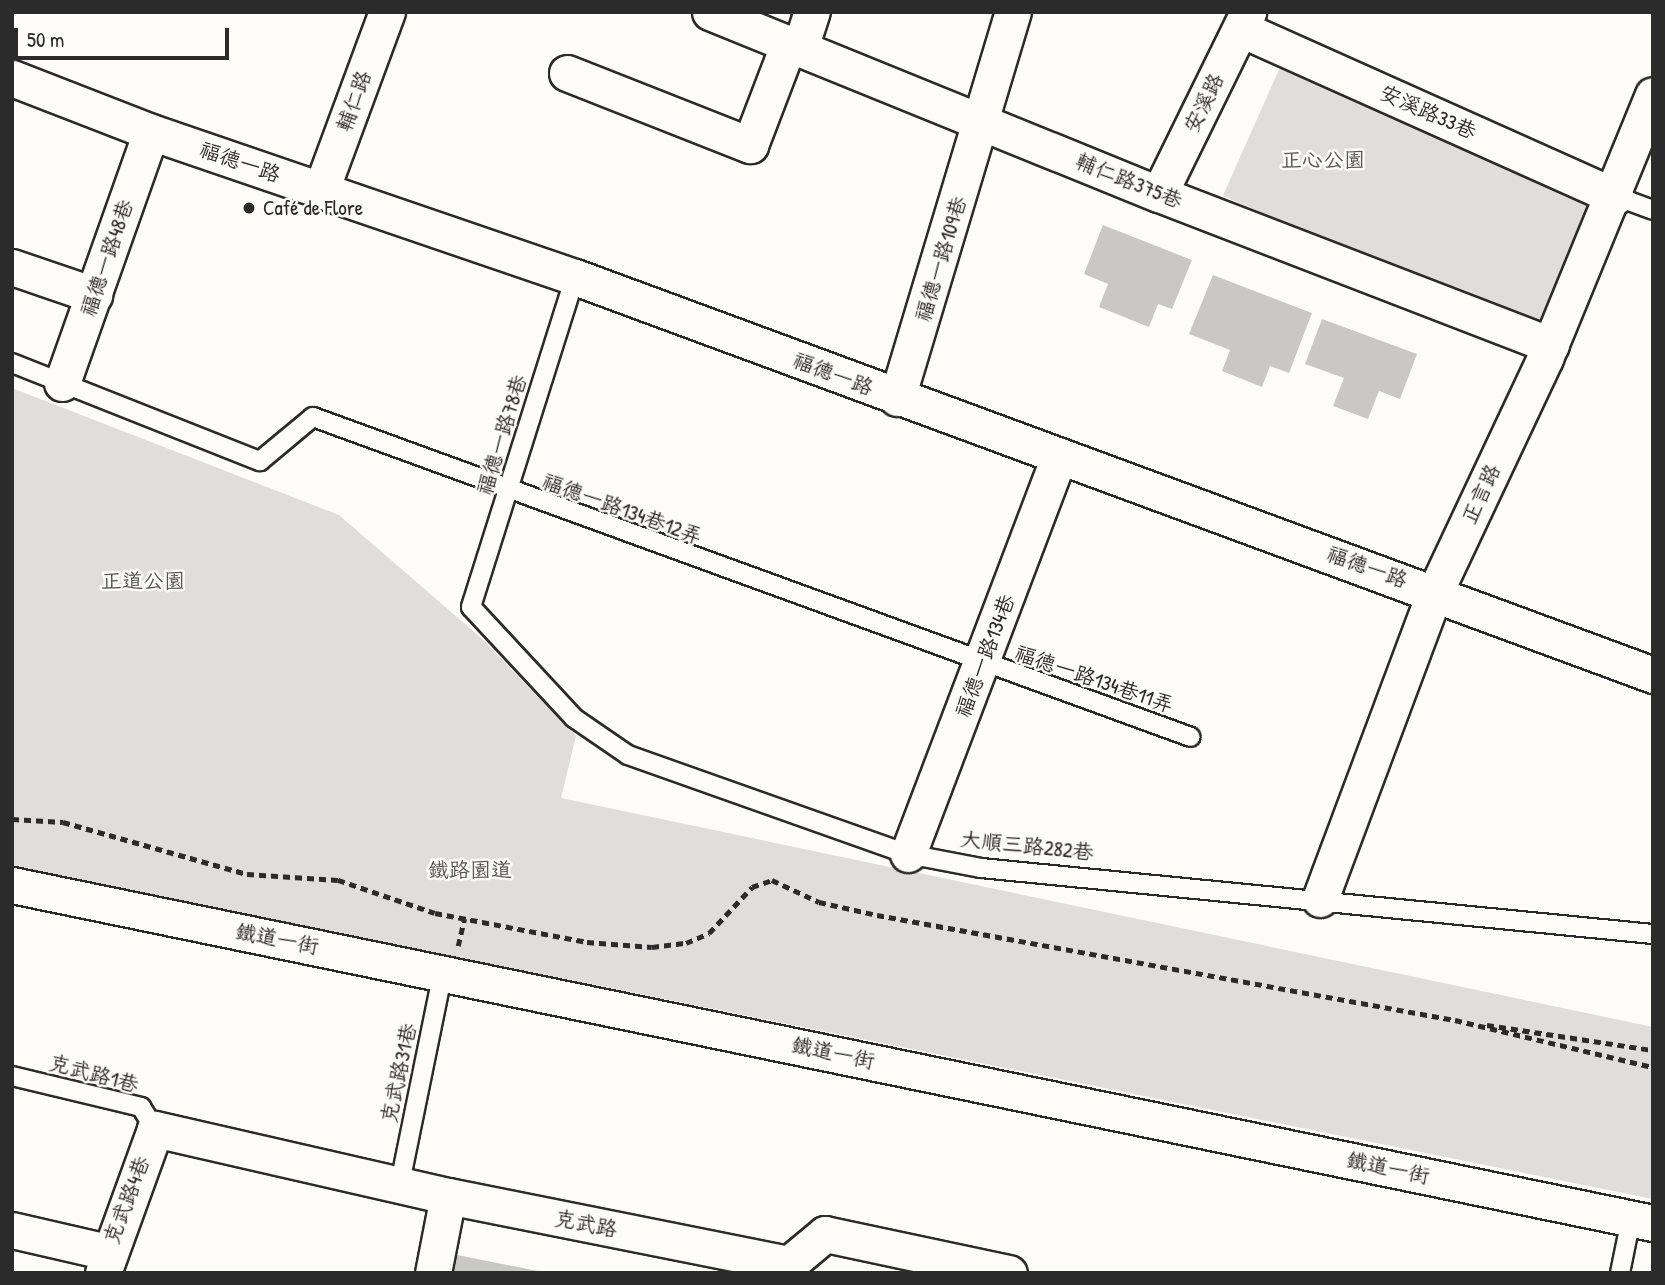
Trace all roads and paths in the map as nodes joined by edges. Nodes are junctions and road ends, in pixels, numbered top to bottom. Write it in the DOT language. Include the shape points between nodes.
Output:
graph roads {
  1 [pos="387,12"];
  2 [pos="710,12"];
  3 [pos="813,12"];
  4 [pos="1013,12"];
  5 [pos="1244,21"];
  6 [pos="795,44"];
  7 [pos="567,73"];
  8 [pos="12,78"];
  9 [pos="1653,94"];
  10 [pos="984,120"];
  11 [pos="152,132"];
  12 [pos="321,190"];
  13 [pos="1159,194"];
  14 [pos="1615,196"];
  15 [pos="1653,209"];
  16 [pos="12,267"];
  17 [pos="575,277"];
  18 [pos="94,295"];
  19 [pos="1551,345"];
  20 [pos="12,363"];
  21 [pos="62,383"];
  22 [pos="897,398"];
  23 [pos="1059,456"];
  24 [pos="509,492"];
  25 [pos="1435,592"];
  26 [pos="471,607"];
  27 [pos="983,664"];
  28 [pos="1653,675"];
  29 [pos="1191,737"];
  30 [pos="12,819"];
  31 [pos="908,854"];
  32 [pos="12,885"];
  33 [pos="1320,899"];
  34 [pos="464,919"];
  35 [pos="1653,934"];
  36 [pos="450,961"];
  37 [pos="1455,1020"];
  38 [pos="1653,1050"];
  39 [pos="1653,1067"];
  40 [pos="12,1076"];
  41 [pos="155,1129"];
  42 [pos="400,1183"];
  43 [pos="448,1196"];
  44 [pos="1642,1221"];
  45 [pos="12,1230"];
  46 [pos="105,1262"];
  47 [pos="788,1268"];
  48 [pos="1001,1272"];
  49 [pos="433,1273"];
  50 [pos="1620,1273"];
  1 -- 12 [label="street, 輔仁路"];
  2 -- 6 [label="street, 輔仁路375巷"];
  3 -- 6 [label="street"];
  4 -- 10 [label="street, 福德一路109巷"];
  5 -- 13 [label="street, 安溪路"];
  5 -- 14 [label="street, 安溪路33巷"];
  6 -- 7 [label="street" via="750,145"];
  6 -- 10 [label="street, 輔仁路375巷"];
  8 -- 11 [label="street, 福德一路"];
  9 -- 14 [label="street, 正言路"];
  10 -- 13 [label="street, 輔仁路375巷"];
  10 -- 22 [label="street, 福德一路109巷"];
  11 -- 12 [label="street, 福德一路"];
  11 -- 18 [label="street, 福德一路48巷"];
  12 -- 17 [label="street, 福德一路"];
  13 -- 19 [label="street, 輔仁路375巷"];
  14 -- 15 [label="lane"];
  14 -- 19 [label="street, 正言路"];
  16 -- 18 [label="street"];
  17 -- 22 [label="street, 福德一路"];
  17 -- 24 [label="lane, 福德一路78巷"];
  18 -- 21 [label="street, 福德一路48巷"];
  19 -- 25 [label="street, 正言路"];
  20 -- 21 [label="lane"];
  21 -- 24 [label="lane, 福德一路134巷12弄" via="260,461 313,417"];
  22 -- 23 [label="street, 福德一路"];
  23 -- 25 [label="street, 福德一路"];
  23 -- 27 [label="street, 福德一路134巷"];
  24 -- 26 [label="lane, 福德一路78巷"];
  24 -- 27 [label="lane, 福德一路134巷12弄"];
  25 -- 28 [label="street, 福德一路"];
  25 -- 33 [label="street, 正言路"];
  26 -- 31 [label="lane, 大順三路282巷" via="574,718 628,755"];
  27 -- 29 [label="lane, 福德一路134巷11弄"];
  27 -- 31 [label="street, 福德一路134巷"];
  30 -- 34 [label="path" via="63,822 247,874 338,880"];
  31 -- 33 [label="lane, 大順三路282巷" via="981,868"];
  32 -- 36 [label="street, 鐵道一街"];
  33 -- 35 [label="lane, 大順三路282巷"];
  34 -- 36 [label="path"];
  34 -- 37 [label="path" via="587,942 652,947 686,943 709,933 752,887 772,880 818,902 866,912"];
  36 -- 42 [label="lane, 克武路31巷"];
  36 -- 44 [label="street, 鐵道一街"];
  37 -- 38 [label="path"];
  37 -- 39 [label="path"];
  40 -- 41 [label="lane, 克武路1巷" via="141,1107"];
  41 -- 42 [label="street, 克武路"];
  41 -- 46 [label="street, 克武路4巷"];
  42 -- 43 [label="street, 克武路"];
  43 -- 47 [label="street, 克武路"];
  43 -- 49 [label="street"];
  44 -- 50 [label="lane"];
  45 -- 46 [label="street"];
  47 -- 48 [label="street, 克武路" via="825,1234"];
}
